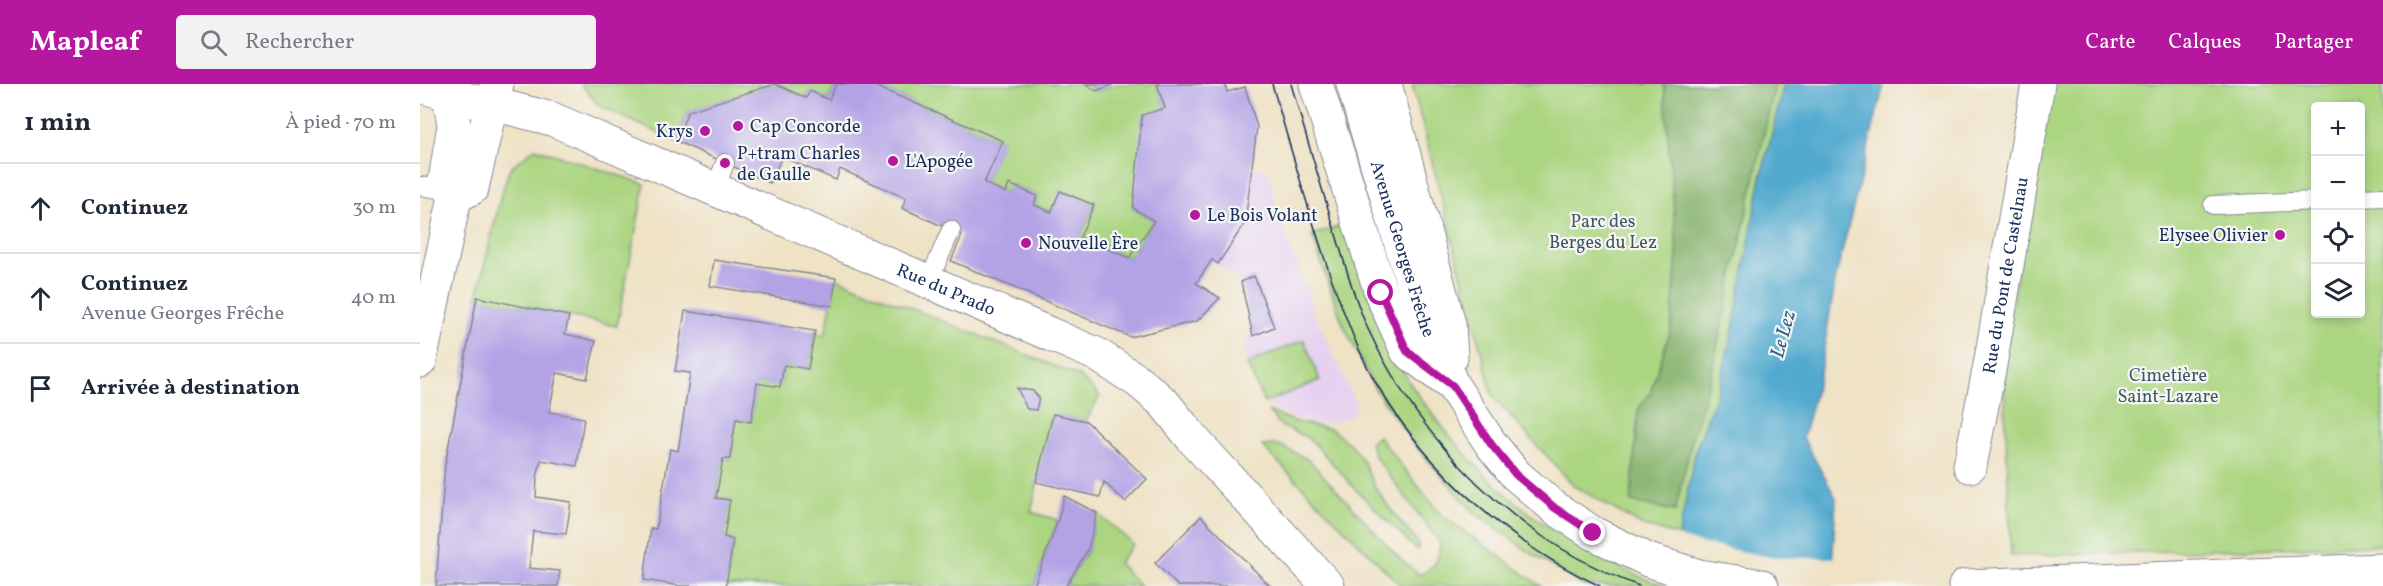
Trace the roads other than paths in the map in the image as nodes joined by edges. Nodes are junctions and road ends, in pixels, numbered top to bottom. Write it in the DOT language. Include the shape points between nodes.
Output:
graph roads {
  1 [pos="1316,84"];
  2 [pos="1353,84"];
  3 [pos="1384,84"];
  4 [pos="2038,84"];
  5 [pos="440,88"];
  6 [pos="494,95"];
  7 [pos="420,186"];
  8 [pos="454,194"];
  9 [pos="2383,197"];
  10 [pos="2365,198"];
  11 [pos="2311,201"];
  12 [pos="2212,205"];
  13 [pos="951,230"];
  14 [pos="927,283"];
  15 [pos="422,341"];
  16 [pos="1453,386"];
  17 [pos="1970,466"];
  18 [pos="2383,570"];
  19 [pos="1328,586"];
  20 [pos="1762,586"];
  21 [pos="1965,586"];
  1 -- 16 [label="main road" via="1381,293 1407,351"];
  2 -- 16 [label="main road, Avenue Georges Frêche" via="1425,324"];
  3 -- 16 [label="main road" via="1449,324"];
  4 -- 17 [label="main road, Rue du Pont de Castelnau"];
  5 -- 6 [label="main road, Rue du Prado"];
  5 -- 8 [label="main road" via="454,125 445,180"];
  6 -- 8 [label="main road" via="474,185"];
  6 -- 14 [label="main road, Rue du Prado" via="505,106 540,114 720,176"];
  7 -- 8 [label="lane"];
  8 -- 15 [label="main road"];
  9 -- 10 [label="lane"];
  11 -- 12 [label="lane"];
  13 -- 14 [label="lane"];
  14 -- 19 [label="main road, Rue du Prado" via="1096,354 1138,381 1164,403"];
  16 -- 20 [label="main road, Avenue Georges Frêche" via="1516,475 1593,533 1648,560 1699,576"];
  18 -- 21 [label="main road"];
}
